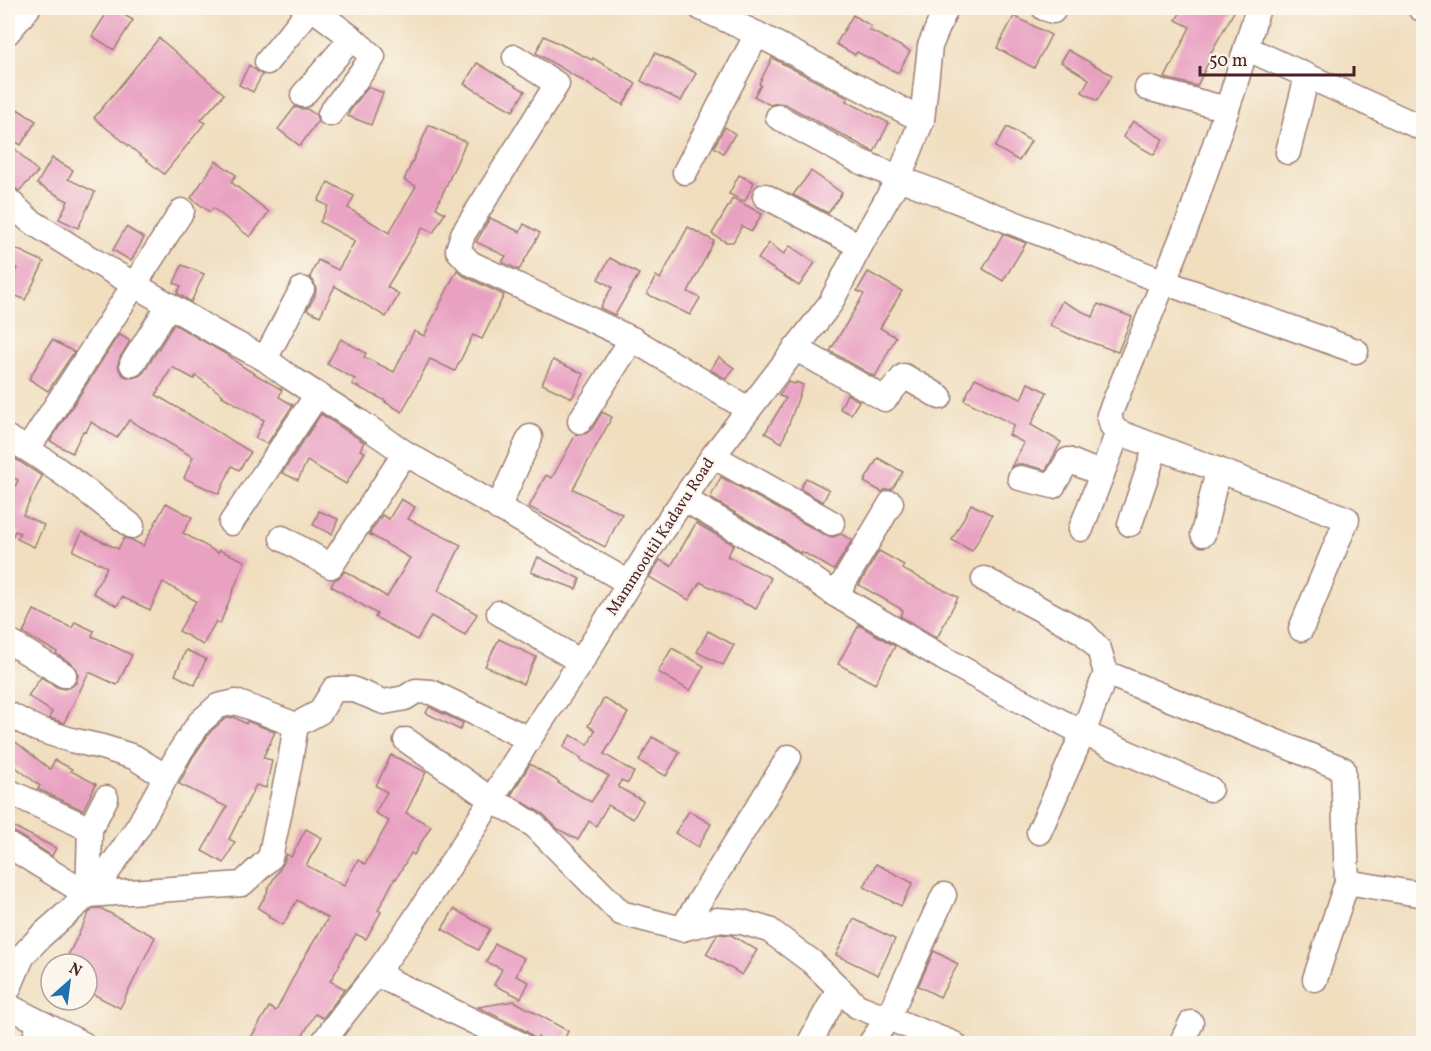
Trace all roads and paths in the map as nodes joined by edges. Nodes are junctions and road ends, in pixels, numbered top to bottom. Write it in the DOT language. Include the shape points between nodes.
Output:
graph roads {
  1 [pos="27,8"];
  2 [pos="312,8"];
  3 [pos="701,8"];
  4 [pos="946,8"];
  5 [pos="1258,8"];
  6 [pos="8,32"];
  7 [pos="757,34"];
  8 [pos="352,38"];
  9 [pos="1246,48"];
  10 [pos="515,57"];
  11 [pos="267,62"];
  12 [pos="1307,76"];
  13 [pos="1147,88"];
  14 [pos="303,95"];
  15 [pos="1227,109"];
  16 [pos="330,114"];
  17 [pos="778,117"];
  18 [pos="922,120"];
  19 [pos="1424,129"];
  20 [pos="1288,152"];
  21 [pos="685,172"];
  22 [pos="898,178"];
  23 [pos="765,196"];
  24 [pos="8,200"];
  25 [pos="182,211"];
  26 [pos="860,246"];
  27 [pos="1164,282"];
  28 [pos="134,284"];
  29 [pos="302,289"];
  30 [pos="169,305"];
  31 [pos="632,339"];
  32 [pos="795,348"];
  33 [pos="1356,351"];
  34 [pos="265,359"];
  35 [pos="132,364"];
  36 [pos="317,395"];
  37 [pos="940,397"];
  38 [pos="748,409"];
  39 [pos="580,421"];
  40 [pos="1118,432"];
  41 [pos="530,437"];
  42 [pos="18,443"];
  43 [pos="1156,447"];
  44 [pos="405,453"];
  45 [pos="713,456"];
  46 [pos="1218,470"];
  47 [pos="1102,474"];
  48 [pos="1020,478"];
  49 [pos="684,499"];
  50 [pos="891,503"];
  51 [pos="498,508"];
  52 [pos="231,523"];
  53 [pos="832,523"];
  54 [pos="1130,524"];
  55 [pos="132,526"];
  56 [pos="1081,529"];
  57 [pos="1203,534"];
  58 [pos="282,538"];
  59 [pos="984,579"];
  60 [pos="630,583"];
  61 [pos="836,595"];
  62 [pos="499,614"];
  63 [pos="1301,629"];
  64 [pos="8,641"];
  65 [pos="581,662"];
  66 [pos="1106,673"];
  67 [pos="64,675"];
  68 [pos="8,714"];
  69 [pos="296,725"];
  70 [pos="1083,733"];
  71 [pos="529,739"];
  72 [pos="406,740"];
  73 [pos="789,757"];
  74 [pos="166,777"];
  75 [pos="1210,789"];
  76 [pos="12,794"];
  77 [pos="106,798"];
  78 [pos="492,800"];
  79 [pos="90,828"];
  80 [pos="1040,832"];
  81 [pos="8,845"];
  82 [pos="1347,882"];
  83 [pos="88,895"];
  84 [pos="944,895"];
  85 [pos="1424,895"];
  86 [pos="682,929"];
  87 [pos="376,974"];
  88 [pos="1315,979"];
  89 [pos="839,989"];
  90 [pos="8,990"];
  91 [pos="8,1006"];
  92 [pos="888,1018"];
  93 [pos="37,1033"];
  94 [pos="83,1044"];
  95 [pos="322,1044"];
  96 [pos="520,1044"];
  97 [pos="809,1044"];
  98 [pos="870,1044"];
  99 [pos="954,1044"];
  1 -- 6 [label="street"];
  2 -- 8 [label="street"];
  2 -- 11 [label="street"];
  3 -- 7 [label="street"];
  4 -- 18 [label="street, Mammoottil Kadavu Road" via="930,46"];
  5 -- 9 [label="street"];
  7 -- 18 [label="street"];
  7 -- 21 [label="street"];
  8 -- 14 [label="street"];
  8 -- 16 [label="street" via="373,57"];
  9 -- 12 [label="street"];
  9 -- 15 [label="street"];
  10 -- 31 [label="street" via="556,84 463,234 458,250 471,263"];
  12 -- 19 [label="street"];
  12 -- 20 [label="street"];
  13 -- 15 [label="street"];
  15 -- 27 [label="street"];
  17 -- 22 [label="street"];
  18 -- 22 [label="street, Mammoottil Kadavu Road"];
  22 -- 26 [label="street, Mammoottil Kadavu Road"];
  22 -- 27 [label="street"];
  23 -- 26 [label="street"];
  24 -- 28 [label="street" via="29,220"];
  25 -- 28 [label="street"];
  26 -- 32 [label="street, Mammoottil Kadavu Road" via="830,303"];
  27 -- 33 [label="street"];
  27 -- 40 [label="street" via="1109,415"];
  28 -- 30 [label="street"];
  28 -- 42 [label="street"];
  29 -- 34 [label="street"];
  30 -- 34 [label="street"];
  30 -- 35 [label="street"];
  31 -- 38 [label="street"];
  31 -- 39 [label="street"];
  32 -- 37 [label="street" via="885,399 904,376"];
  32 -- 38 [label="street, Mammoottil Kadavu Road"];
  34 -- 36 [label="street"];
  36 -- 44 [label="street"];
  36 -- 52 [label="street"];
  38 -- 45 [label="street, Mammoottil Kadavu Road"];
  40 -- 43 [label="street"];
  40 -- 47 [label="street"];
  41 -- 51 [label="street"];
  42 -- 55 [label="street"];
  43 -- 46 [label="street"];
  43 -- 54 [label="street"];
  44 -- 51 [label="street"];
  44 -- 58 [label="street" via="331,566"];
  45 -- 49 [label="street, Mammoottil Kadavu Road"];
  45 -- 53 [label="street"];
  46 -- 57 [label="street"];
  46 -- 63 [label="street" via="1347,519"];
  47 -- 48 [label="street" via="1068,460 1053,486"];
  47 -- 56 [label="street"];
  49 -- 60 [label="street, Mammoottil Kadavu Road"];
  49 -- 61 [label="street" via="776,553"];
  50 -- 61 [label="street"];
  51 -- 60 [label="street"];
  59 -- 66 [label="street" via="1083,632 1099,649"];
  60 -- 65 [label="street, Mammoottil Kadavu Road"];
  61 -- 70 [label="street" via="1004,693"];
  62 -- 65 [label="street"];
  64 -- 67 [label="street"];
  65 -- 71 [label="street, Mammoottil Kadavu Road"];
  66 -- 70 [label="street"];
  66 -- 82 [label="street" via="1342,769"];
  68 -- 74 [label="street" via="37,729 134,757"];
  69 -- 71 [label="street" via="320,712 334,689 352,690 384,702 405,698 416,691 431,692"];
  69 -- 74 [label="street" via="236,702 218,706 200,722"];
  69 -- 83 [label="street" via="270,858 242,884"];
  70 -- 75 [label="street"];
  70 -- 80 [label="street"];
  71 -- 78 [label="street, Mammoottil Kadavu Road"];
  72 -- 78 [label="street"];
  73 -- 86 [label="street"];
  74 -- 83 [label="street" via="138,827"];
  76 -- 79 [label="street"];
  77 -- 79 [label="street"];
  78 -- 86 [label="street" via="535,826 621,913"];
  78 -- 87 [label="street, Mammoottil Kadavu Road"];
  79 -- 83 [label="street"];
  81 -- 83 [label="street"];
  82 -- 85 [label="street"];
  82 -- 88 [label="street"];
  83 -- 90 [label="street" via="23,955"];
  84 -- 92 [label="street"];
  86 -- 89 [label="street" via="717,920 769,930 812,962"];
  87 -- 95 [label="street, Mammoottil Kadavu Road"];
  87 -- 96 [label="street"];
  89 -- 92 [label="street" via="857,1006"];
  89 -- 97 [label="street"];
  91 -- 93 [label="street"];
  92 -- 98 [label="street"];
  92 -- 99 [label="street"];
  93 -- 94 [label="street"];
}
